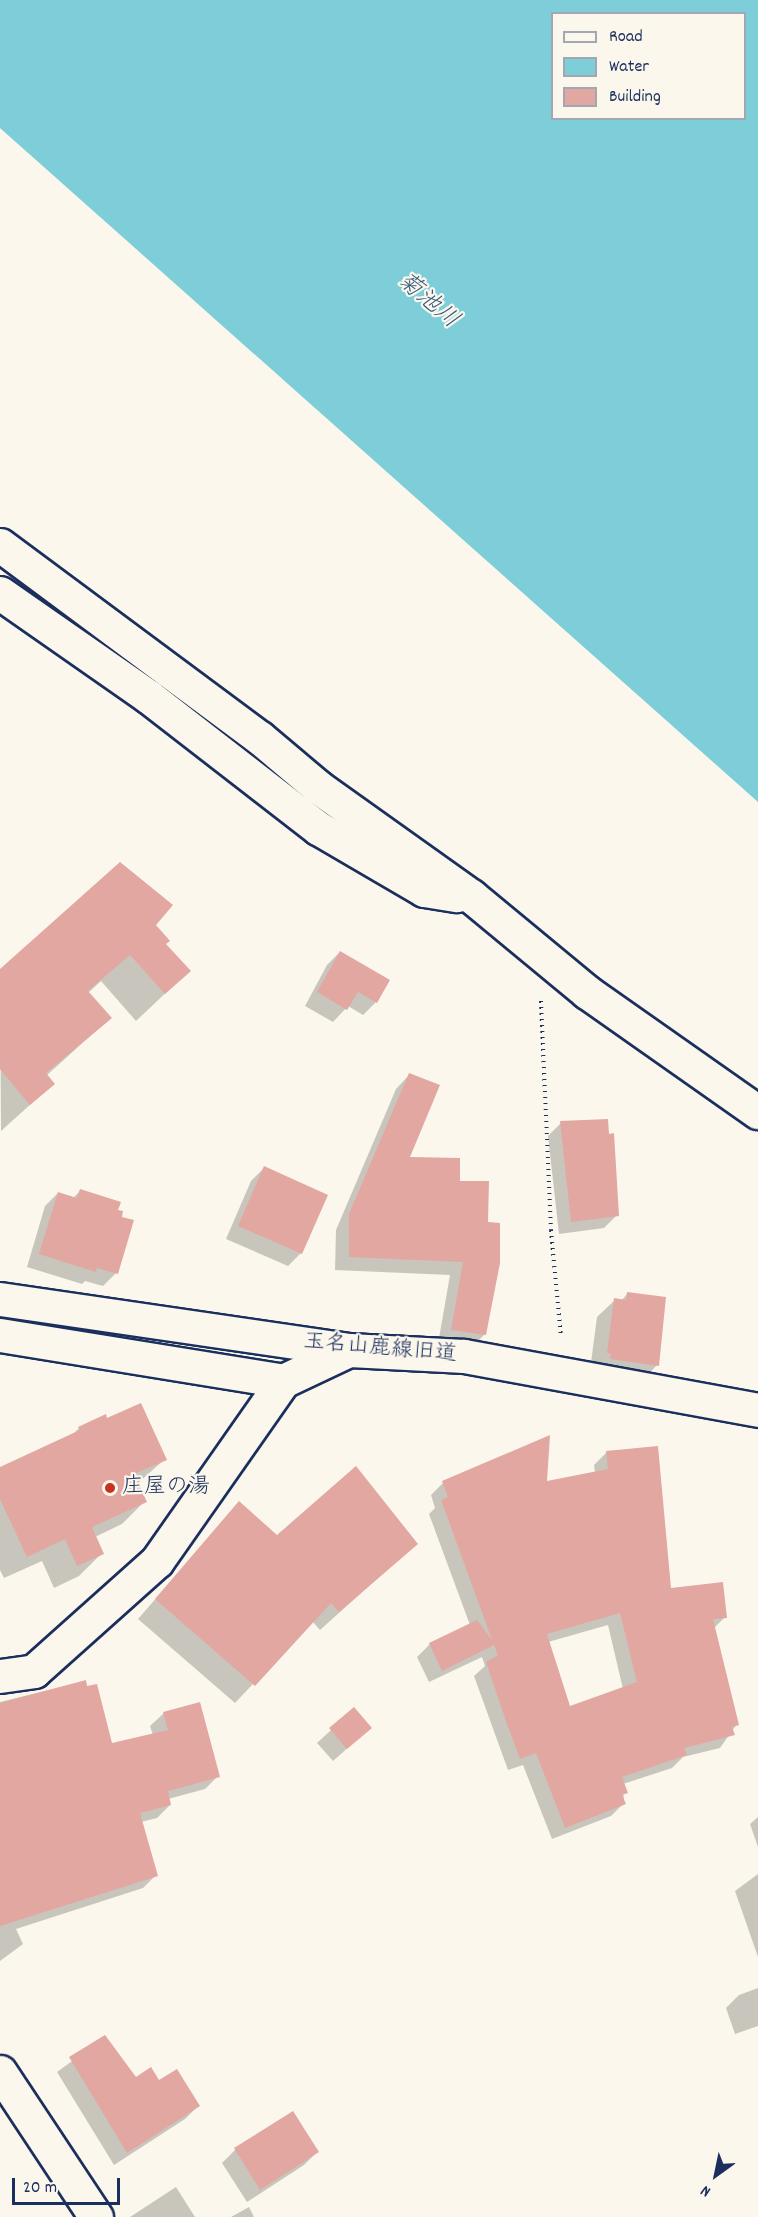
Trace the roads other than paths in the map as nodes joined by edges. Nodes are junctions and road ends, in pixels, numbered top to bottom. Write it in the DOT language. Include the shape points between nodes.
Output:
graph roads {
  1 [pos="0,544"];
  2 [pos="0,593"];
  3 [pos="471,896"];
  4 [pos="758,1112"];
  5 [pos="0,1299"];
  6 [pos="0,1335"];
  7 [pos="349,1350"];
  8 [pos="283,1381"];
  9 [pos="758,1410"];
  10 [pos="0,1676"];
  11 [pos="0,2073"];
  12 [pos="96,2217"];
  1 -- 3 [label="street" via="260,738 318,787"];
  2 -- 3 [label="street" via="149,697 318,828 424,890"];
  3 -- 4 [label="street" via="717,1087"];
  5 -- 7 [label="street, 玉名山鹿線旧道"];
  6 -- 8 [label="street"];
  7 -- 8 [label="street"];
  7 -- 9 [label="street, 玉名山鹿線旧道" via="464,1356"];
  8 -- 10 [label="street" via="157,1561 34,1671"];
  11 -- 12 [label="street"];
}
